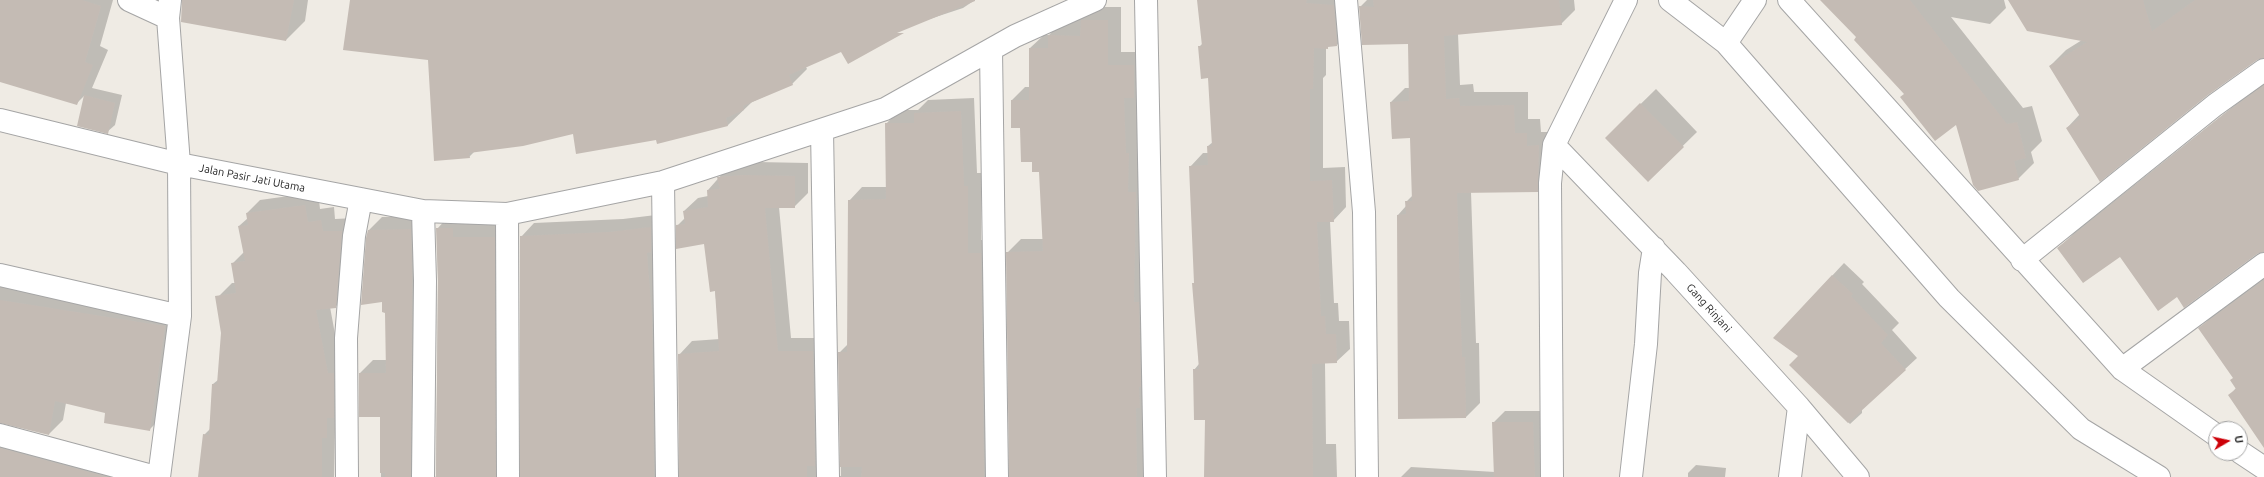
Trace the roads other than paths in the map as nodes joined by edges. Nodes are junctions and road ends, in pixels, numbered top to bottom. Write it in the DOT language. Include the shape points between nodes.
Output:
graph roads {
  1 [pos="129,0"];
  2 [pos="1094,0"];
  3 [pos="1146,0"];
  4 [pos="1346,0"];
  5 [pos="1626,0"];
  6 [pos="1670,0"];
  7 [pos="1755,0"];
  8 [pos="1789,0"];
  9 [pos="169,9"];
  10 [pos="1726,43"];
  11 [pos="991,50"];
  12 [pos="2264,70"];
  13 [pos="0,120"];
  14 [pos="822,130"];
  15 [pos="1554,145"];
  16 [pos="180,164"];
  17 [pos="663,182"];
  18 [pos="361,199"];
  19 [pos="423,211"];
  20 [pos="507,214"];
  21 [pos="1654,248"];
  22 [pos="2022,260"];
  23 [pos="2264,264"];
  24 [pos="0,275"];
  25 [pos="180,316"];
  26 [pos="2122,369"];
  27 [pos="1799,407"];
  28 [pos="2208,429"];
  29 [pos="0,435"];
  30 [pos="157,477"];
  31 [pos="347,477"];
  32 [pos="423,477"];
  33 [pos="508,477"];
  34 [pos="667,477"];
  35 [pos="828,477"];
  36 [pos="997,477"];
  37 [pos="1155,477"];
  38 [pos="1367,477"];
  39 [pos="1552,477"];
  40 [pos="1631,477"];
  41 [pos="1790,477"];
  42 [pos="1858,477"];
  43 [pos="2159,477"];
  1 -- 9 [label="street"];
  2 -- 11 [label="street, Jalan Pasir Jati Utama" via="1015,36"];
  3 -- 37 [label="street"];
  4 -- 38 [label="street" via="1364,212"];
  5 -- 15 [label="street"];
  6 -- 10 [label="street"];
  7 -- 10 [label="street"];
  8 -- 22 [label="street"];
  9 -- 16 [label="street"];
  10 -- 43 [label="street" via="1949,298 2081,429"];
  11 -- 14 [label="street, Jalan Pasir Jati Utama" via="885,109"];
  11 -- 36 [label="street"];
  12 -- 22 [label="street" via="2214,105"];
  13 -- 16 [label="street, Jalan Pasir Jati Utama"];
  14 -- 17 [label="street, Jalan Pasir Jati Utama"];
  14 -- 35 [label="street"];
  15 -- 21 [label="street, Gang Rinjani"];
  15 -- 39 [label="street" via="1550,183"];
  16 -- 18 [label="street, Jalan Pasir Jati Utama"];
  16 -- 25 [label="street"];
  17 -- 20 [label="street, Jalan Pasir Jati Utama"];
  17 -- 34 [label="street"];
  18 -- 19 [label="street, Jalan Pasir Jati Utama"];
  18 -- 31 [label="street" via="354,236 346,338"];
  19 -- 20 [label="street, Jalan Pasir Jati Utama"];
  19 -- 32 [label="street"];
  20 -- 33 [label="street"];
  21 -- 27 [label="street, Gang Rinjani"];
  21 -- 40 [label="street"];
  22 -- 26 [label="street"];
  23 -- 26 [label="street"];
  24 -- 25 [label="street"];
  25 -- 30 [label="street"];
  26 -- 28 [label="street"];
  27 -- 41 [label="street"];
  27 -- 42 [label="street, Gang Rinjani"];
  29 -- 30 [label="street"];
}
